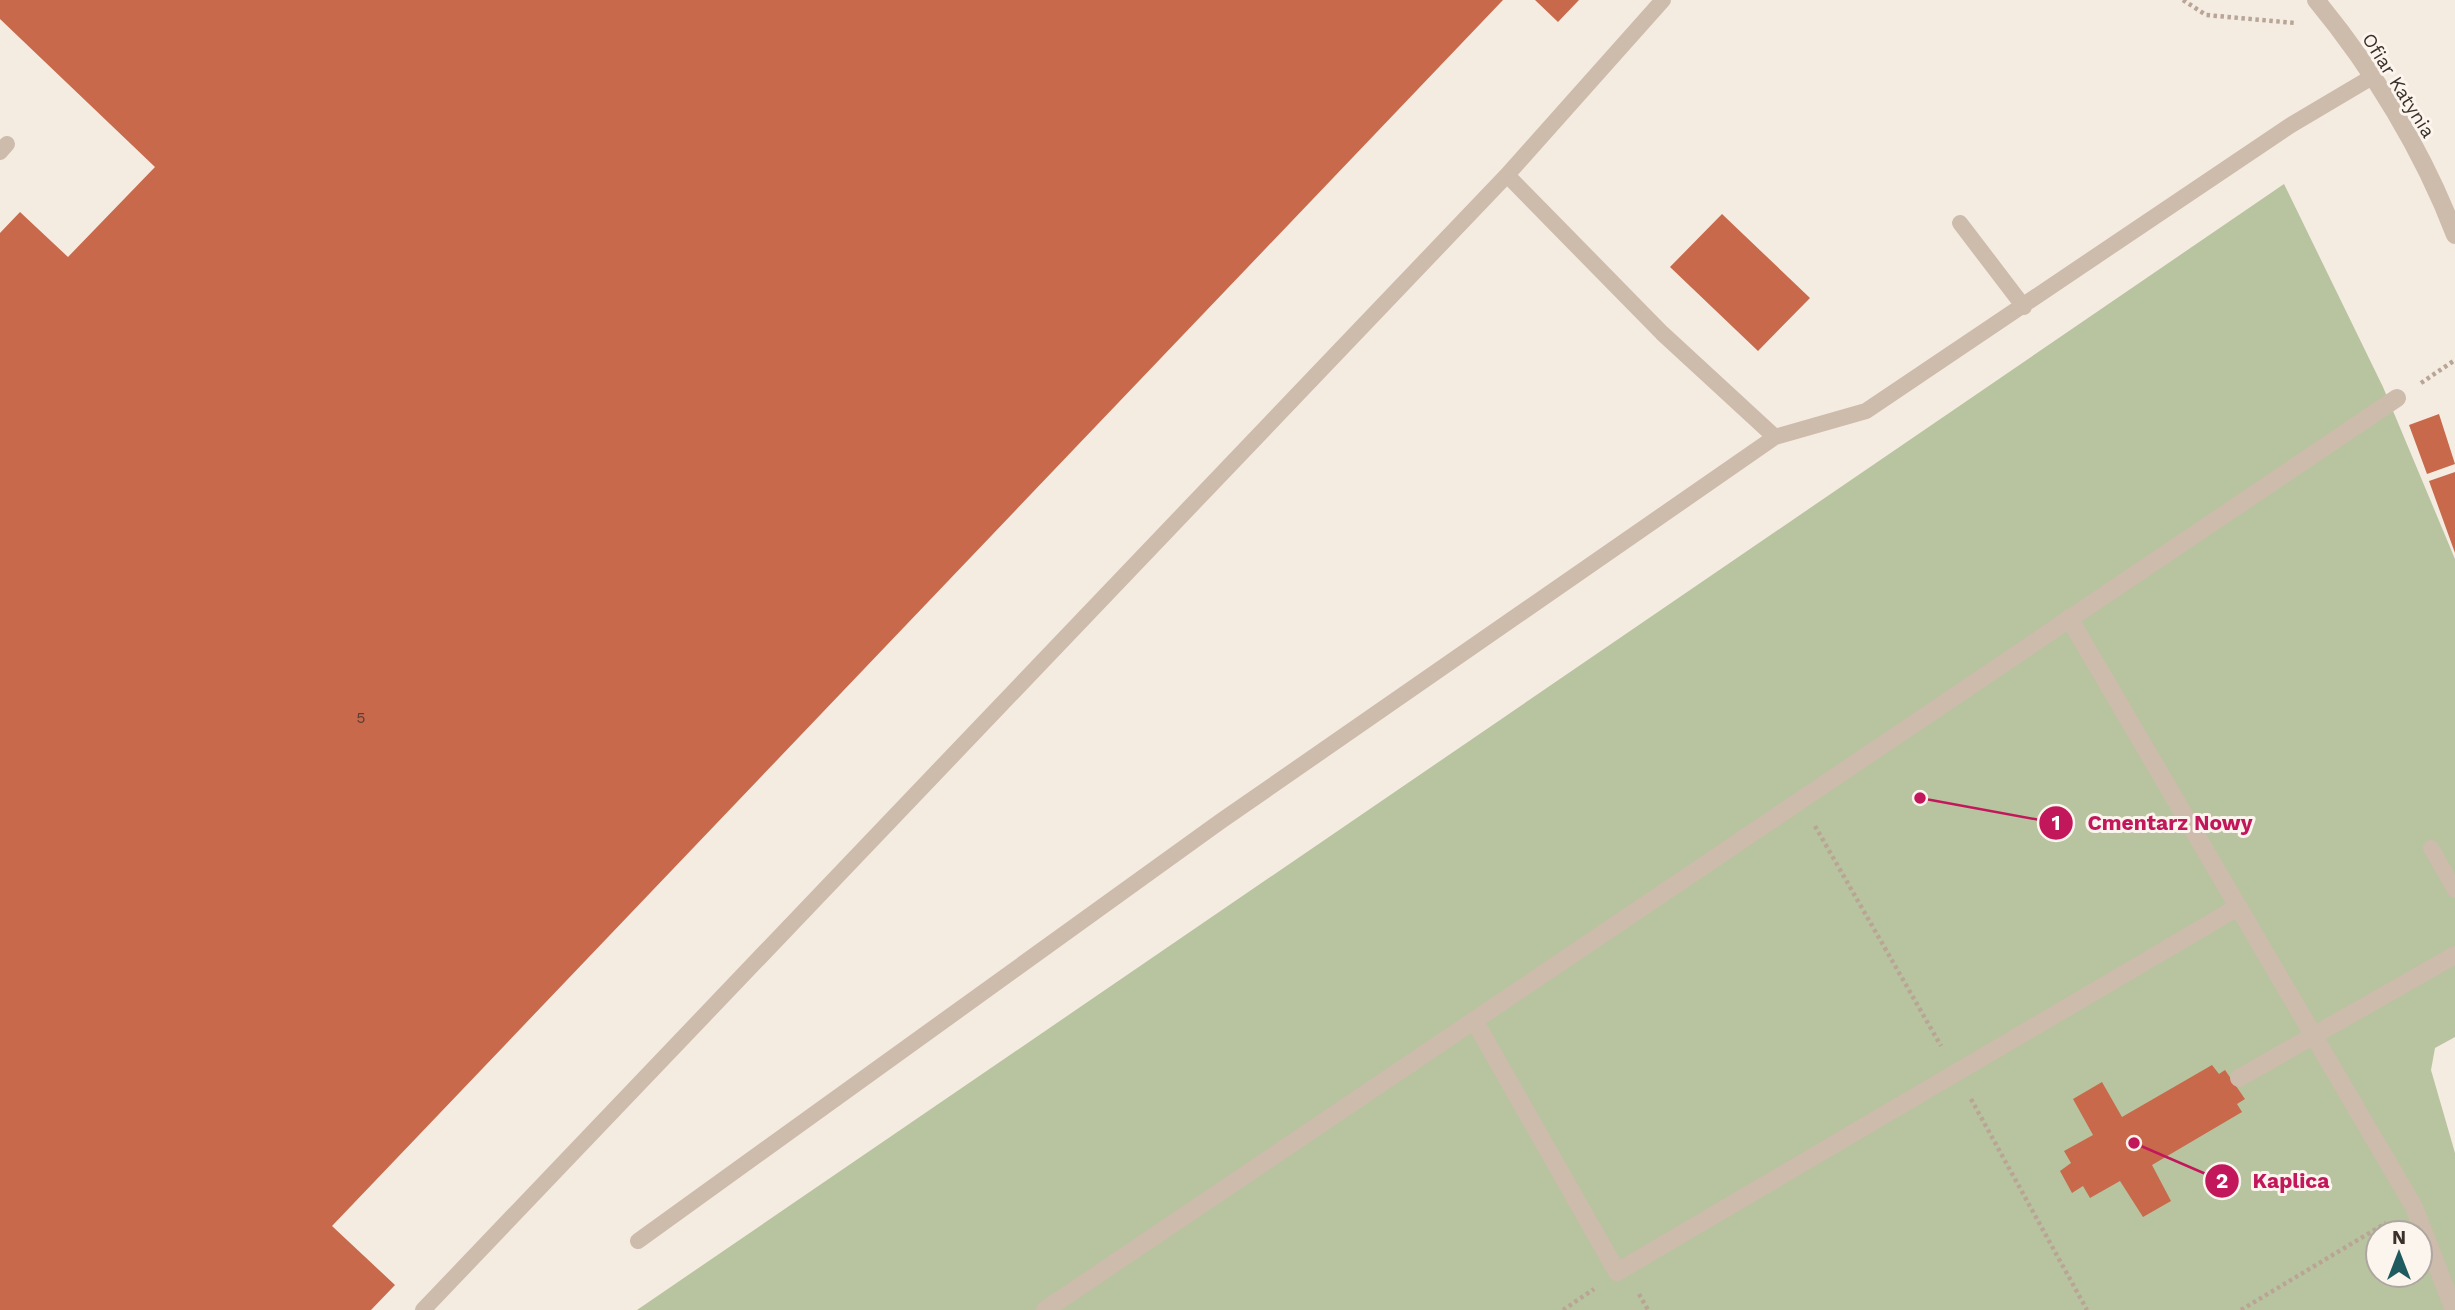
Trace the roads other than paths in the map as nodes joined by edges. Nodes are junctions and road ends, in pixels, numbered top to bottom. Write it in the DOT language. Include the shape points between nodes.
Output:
graph roads {
  1 [pos="1663,0"];
  2 [pos="2316,0"];
  3 [pos="2372,77"];
  4 [pos="1507,175"];
  5 [pos="1960,223"];
  6 [pos="2455,234"];
  7 [pos="2024,307"];
  8 [pos="2397,398"];
  9 [pos="1775,437"];
  10 [pos="2069,618"];
  11 [pos="2431,848"];
  12 [pos="2455,890"];
  13 [pos="2238,907"];
  14 [pos="2455,955"];
  15 [pos="1474,1020"];
  16 [pos="2314,1036"];
  17 [pos="2239,1078"];
  18 [pos="638,1241"];
  19 [pos="423,1310"];
  20 [pos="1045,1310"];
  21 [pos="2454,1310"];
  1 -- 4 [label="lane"];
  2 -- 3 [label="street, Ofiar Katynia"];
  3 -- 6 [label="street, Ofiar Katynia" via="2407,134"];
  3 -- 7 [label="lane" via="2291,125"];
  4 -- 9 [label="lane" via="1662,333"];
  4 -- 19 [label="lane"];
  5 -- 7 [label="lane"];
  7 -- 9 [label="lane" via="1866,411"];
  8 -- 10 [label="street"];
  9 -- 18 [label="lane" via="1221,821"];
  10 -- 13 [label="street"];
  10 -- 15 [label="street"];
  11 -- 12 [label="lane"];
  13 -- 15 [label="street" via="1616,1272"];
  13 -- 16 [label="street"];
  14 -- 16 [label="street"];
  15 -- 20 [label="street"];
  16 -- 17 [label="street"];
  16 -- 21 [label="street" via="2414,1207"];
}
